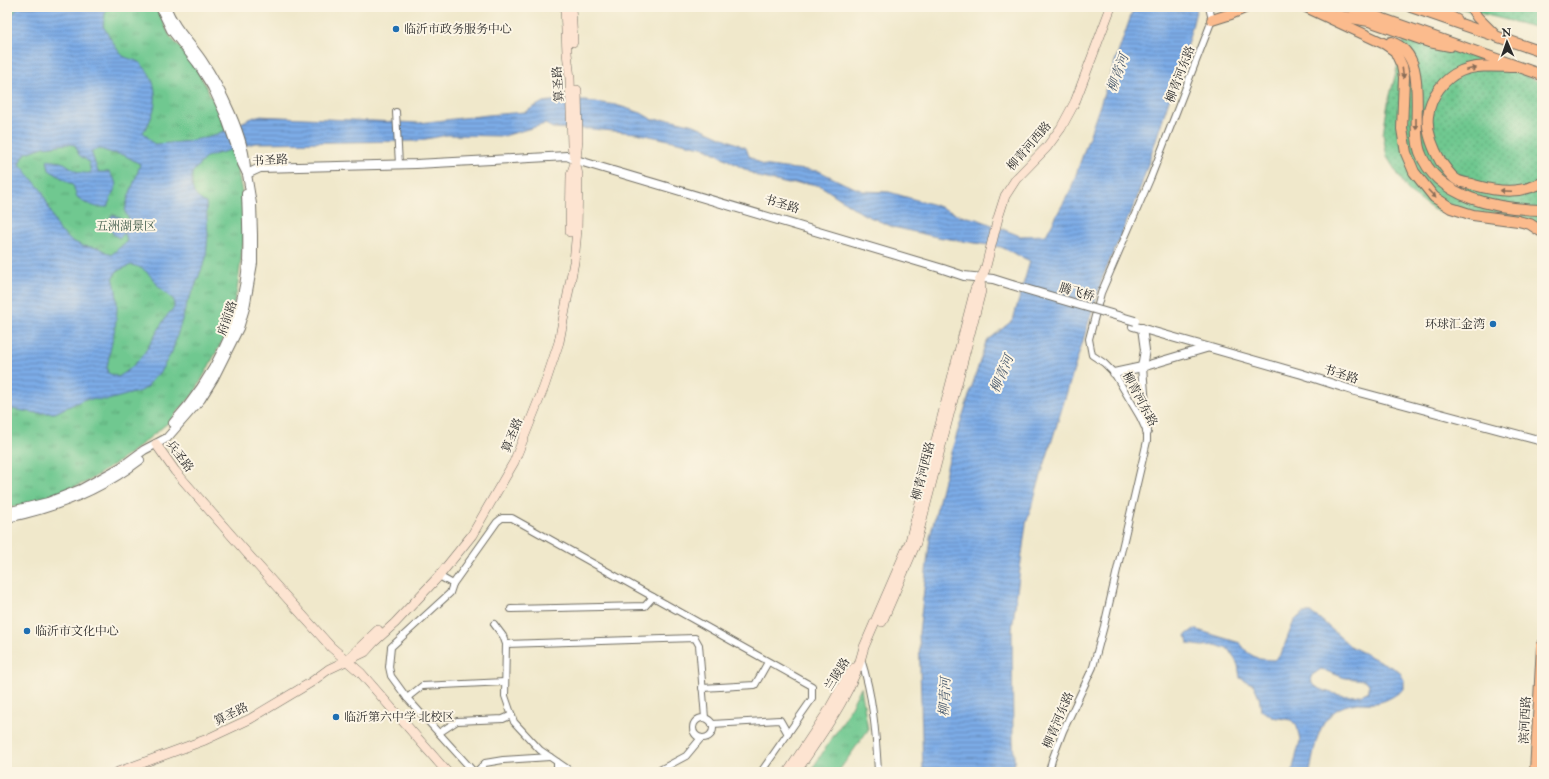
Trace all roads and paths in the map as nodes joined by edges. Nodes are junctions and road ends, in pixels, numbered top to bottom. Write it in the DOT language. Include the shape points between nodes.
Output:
graph roads {
  1 [pos="160,7"];
  2 [pos="166,7"];
  3 [pos="565,7"];
  4 [pos="571,7"];
  5 [pos="1111,7"];
  6 [pos="1209,7"];
  7 [pos="1247,7"];
  8 [pos="1349,7"];
  9 [pos="1411,7"];
  10 [pos="1429,7"];
  11 [pos="1471,7"];
  12 [pos="1310,9"];
  13 [pos="1212,20"];
  14 [pos="1350,28"];
  15 [pos="1475,29"];
  16 [pos="1497,36"];
  17 [pos="1471,50"];
  18 [pos="1542,52"];
  19 [pos="1518,67"];
  20 [pos="1542,75"];
  21 [pos="573,78"];
  22 [pos="226,112"];
  23 [pos="396,114"];
  24 [pos="576,160"];
  25 [pos="400,164"];
  26 [pos="246,174"];
  27 [pos="1542,183"];
  28 [pos="1542,210"];
  29 [pos="1542,232"];
  30 [pos="980,279"];
  31 [pos="1012,287"];
  32 [pos="1134,323"];
  33 [pos="1142,328"];
  34 [pos="1207,347"];
  35 [pos="1142,367"];
  36 [pos="1114,373"];
  37 [pos="1147,432"];
  38 [pos="1542,438"];
  39 [pos="1542,441"];
  40 [pos="156,444"];
  41 [pos="7,512"];
  42 [pos="7,518"];
  43 [pos="438,576"];
  44 [pos="453,584"];
  45 [pos="653,596"];
  46 [pos="511,609"];
  47 [pos="494,624"];
  48 [pos="506,644"];
  49 [pos="1542,645"];
  50 [pos="861,659"];
  51 [pos="346,661"];
  52 [pos="768,662"];
  53 [pos="505,682"];
  54 [pos="702,688"];
  55 [pos="407,698"];
  56 [pos="512,715"];
  57 [pos="705,718"];
  58 [pos="712,724"];
  59 [pos="438,733"];
  60 [pos="788,734"];
  61 [pos="701,738"];
  62 [pos="550,757"];
  63 [pos="557,762"];
  64 [pos="118,772"];
  65 [pos="134,772"];
  66 [pos="440,772"];
  67 [pos="448,772"];
  68 [pos="475,772"];
  69 [pos="557,772"];
  70 [pos="572,772"];
  71 [pos="656,772"];
  72 [pos="761,772"];
  73 [pos="788,772"];
  74 [pos="796,772"];
  75 [pos="878,772"];
  76 [pos="1050,772"];
  77 [pos="1535,772"];
  1 -- 22 [label="street, 府前路" via="171,30 197,63"];
  2 -- 22 [label="street, 府前路" via="176,27 217,84"];
  3 -- 21 [label="main road, 算圣路" via="567,53"];
  4 -- 21 [label="main road, 算圣路"];
  5 -- 30 [label="main road, 柳青河西路" via="1075,102 1061,128 1047,147 1016,178 1005,196"];
  6 -- 13 [label="street"];
  7 -- 13 [label="main road"];
  8 -- 17 [label="main road"];
  9 -- 15 [label="main road"];
  10 -- 15 [label="main road" via="1440,10"];
  11 -- 16 [label="main road" via="1476,17"];
  12 -- 14 [label="main road"];
  12 -- 17 [label="main road" via="1369,21 1429,42"];
  13 -- 36 [label="street, 柳青河东路" via="1151,177 1101,293 1093,321 1089,339 1092,355"];
  14 -- 28 [label="main road, one-way" via="1395,43 1408,55 1416,70 1416,134 1420,153 1429,169 1444,185 1467,196 1498,205"];
  14 -- 29 [label="main road, one-way" via="1386,44 1395,51 1404,77 1402,129 1406,153 1414,172 1434,197 1451,208 1473,215 1530,224"];
  15 -- 16 [label="main road"];
  16 -- 18 [label="main road"];
  17 -- 19 [label="main road"];
  19 -- 20 [label="main road"];
  27 -- 19 [label="main road, one-way" via="1514,191 1501,191 1456,180 1434,150 1430,135 1428,116 1438,88 1449,78 1471,68"];
  21 -- 24 [label="main road, 算圣路" via="575,135 572,146"];
  22 -- 26 [label="street, 府前路" via="242,154"];
  23 -- 25 [label="street"];
  24 -- 25 [label="street, 书圣路" via="558,156"];
  24 -- 26 [label="street, 书圣路"];
  24 -- 30 [label="street, 书圣路"];
  24 -- 43 [label="main road, 算圣路" via="577,230 574,262 558,342 544,387 514,462 472,535"];
  24 -- 51 [label="main road, 算圣路" via="571,175 568,262 553,341 508,459 466,532 448,556 425,583"];
  25 -- 26 [label="street, 书圣路" via="260,168"];
  26 -- 40 [label="street, 府前路" via="247,263 233,326 196,396"];
  30 -- 31 [label="street, 书圣路" via="993,280"];
  30 -- 50 [label="main road, 柳青河西路" via="981,291 916,543 869,649"];
  31 -- 32 [label="street, 腾飞桥, bridge"];
  32 -- 33 [label="street, 书圣路"];
  32 -- 38 [label="street, 书圣路"];
  33 -- 34 [label="street, 书圣路"];
  33 -- 35 [label="street" via="1145,350"];
  34 -- 35 [label="street"];
  34 -- 39 [label="street, 书圣路" via="1355,391"];
  35 -- 36 [label="street"];
  35 -- 37 [label="street"];
  36 -- 37 [label="street, 柳青河东路"];
  37 -- 76 [label="street, 柳青河东路" via="1141,470 1093,667 1052,760"];
  40 -- 41 [label="street, 府前路" via="102,479 81,489 48,502"];
  40 -- 42 [label="street, 府前路" via="147,455 124,472 84,494 50,508"];
  40 -- 51 [label="main road, 兵圣路" via="180,477"];
  43 -- 44 [label="street"];
  43 -- 51 [label="main road, 算圣路" via="365,652"];
  44 -- 45 [label="street" via="497,522 502,518 512,518"];
  44 -- 55 [label="street" via="450,593 391,647 391,676"];
  45 -- 46 [label="street" via="645,606"];
  45 -- 52 [label="street"];
  47 -- 48 [label="street"];
  48 -- 53 [label="street"];
  48 -- 54 [label="street" via="695,638 699,645"];
  49 -- 77 [label="main road, 滨河西路"];
  50 -- 73 [label="main road, 兰陵路"];
  50 -- 74 [label="main road, 兰陵路" via="833,716"];
  50 -- 75 [label="street" via="872,703"];
  51 -- 64 [label="main road, 算圣路" via="250,719 204,740"];
  51 -- 65 [label="main road, 算圣路" via="313,688 253,724 200,748"];
  51 -- 66 [label="main road, 兵圣路" via="365,688"];
  51 -- 67 [label="main road, 兵圣路" via="361,673"];
  52 -- 54 [label="street" via="755,685"];
  52 -- 60 [label="street" via="812,686 812,699"];
  53 -- 55 [label="street" via="422,686"];
  53 -- 56 [label="street" via="505,696"];
  54 -- 57 [label="street"];
  55 -- 59 [label="street"];
  56 -- 59 [label="street" via="503,719 457,721"];
  56 -- 62 [label="street" via="514,722"];
  57 -- 58 [label="street"];
  57 -- 61 [label="street" via="693,725 694,733"];
  58 -- 60 [label="street" via="780,720"];
  58 -- 61 [label="street" via="711,734"];
  59 -- 68 [label="street"];
  60 -- 72 [label="street"];
  61 -- 71 [label="street" via="686,756"];
  62 -- 63 [label="street"];
  62 -- 68 [label="street" via="503,760 485,764"];
  63 -- 69 [label="street"];
  63 -- 70 [label="street"];
}
